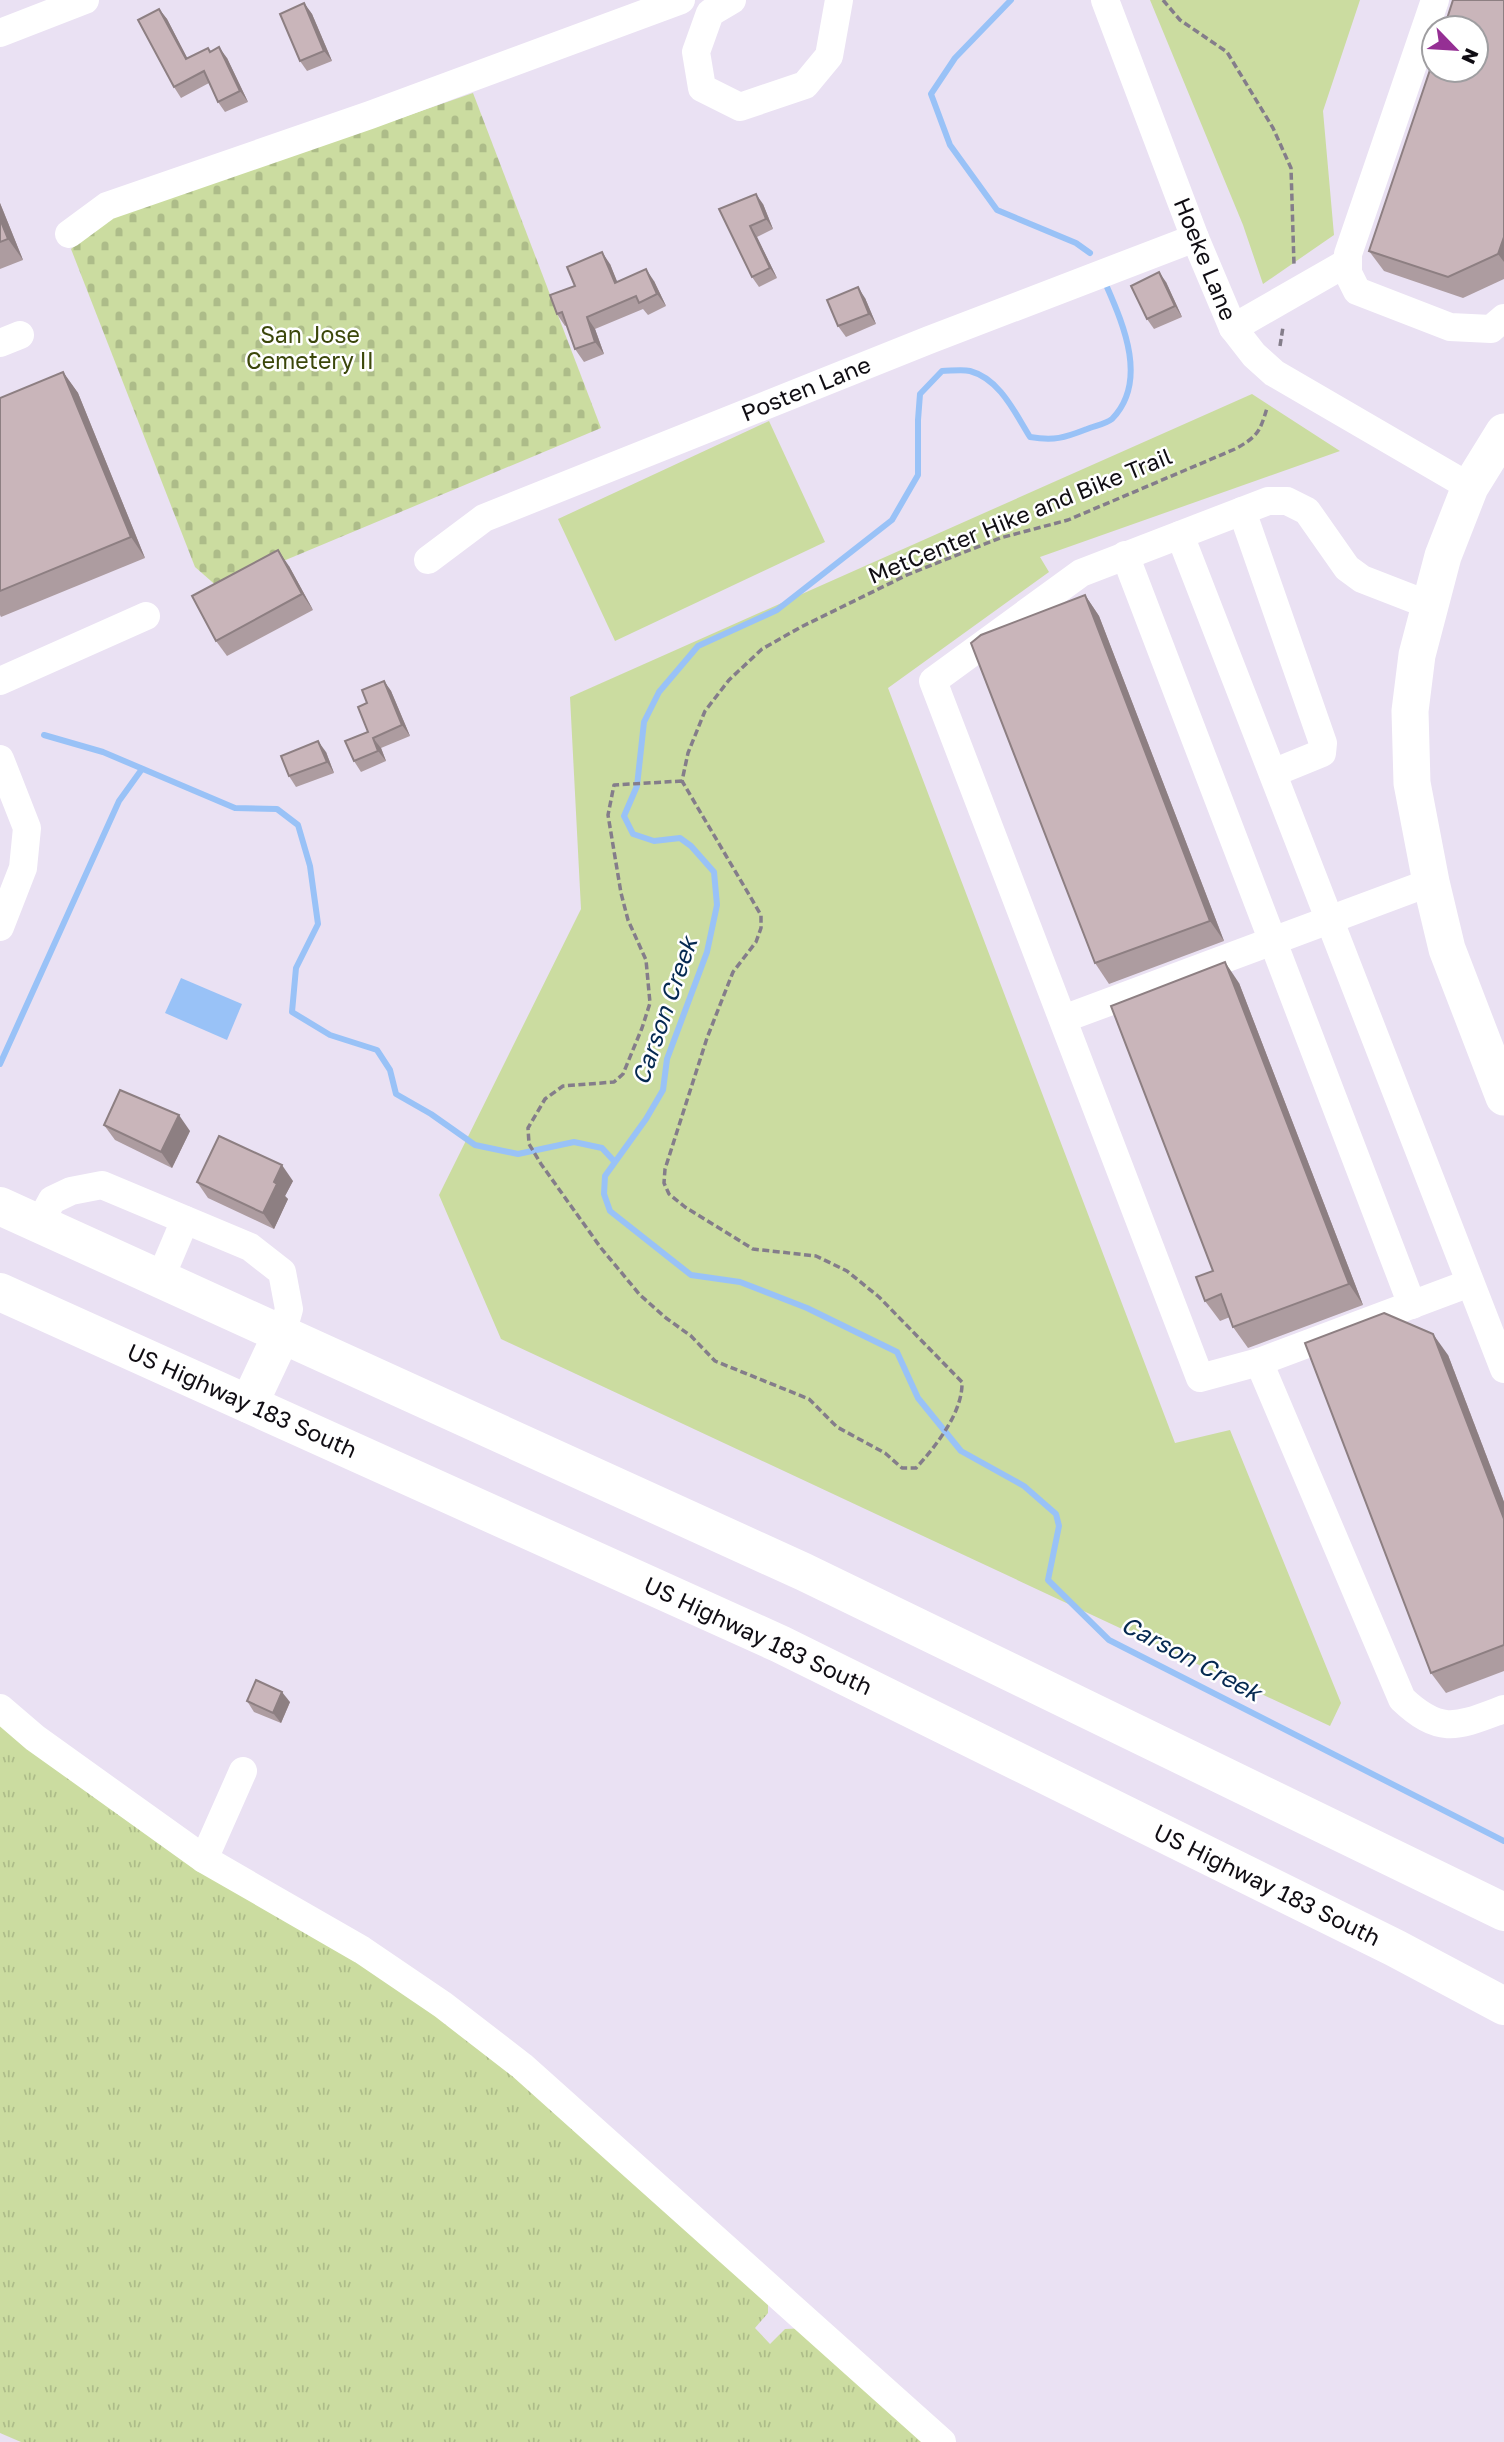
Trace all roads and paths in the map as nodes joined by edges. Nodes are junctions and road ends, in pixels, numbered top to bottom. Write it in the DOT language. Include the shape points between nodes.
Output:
graph roads {
  1 [pos="86,0"];
  2 [pos="681,0"];
  3 [pos="732,0"];
  4 [pos="839,0"];
  5 [pos="1105,0"];
  6 [pos="1163,0"];
  7 [pos="1435,0"];
  8 [pos="0,33"];
  9 [pos="69,234"];
  10 [pos="1195,238"];
  11 [pos="1348,262"];
  12 [pos="1294,266"];
  13 [pos="1504,318"];
  14 [pos="1233,328"];
  15 [pos="1267,408"];
  16 [pos="1504,432"];
  17 [pos="1470,487"];
  18 [pos="1242,511"];
  19 [pos="1180,535"];
  20 [pos="1125,555"];
  21 [pos="428,560"];
  22 [pos="1429,605"];
  23 [pos="146,616"];
  24 [pos="0,681"];
  25 [pos="0,759"];
  26 [pos="1273,774"];
  27 [pos="682,781"];
  28 [pos="11,865"];
  29 [pos="1431,882"];
  30 [pos="1330,920"];
  31 [pos="0,927"];
  32 [pos="1273,941"];
  33 [pos="1063,1019"];
  34 [pos="1504,1097"];
  35 [pos="0,1206"];
  36 [pos="185,1220"];
  37 [pos="39,1224"];
  38 [pos="160,1279"];
  39 [pos="1470,1283"];
  40 [pos="0,1292"];
  41 [pos="1412,1305"];
  42 [pos="282,1334"];
  43 [pos="1502,1356"];
  44 [pos="1259,1362"];
  45 [pos="249,1404"];
  46 [pos="0,1708"];
  47 [pos="1504,1709"];
  48 [pos="243,1772"];
  49 [pos="204,1859"];
  50 [pos="1504,1912"];
  51 [pos="1504,2006"];
  52 [pos="942,2442"];
  1 -- 8 [label="street"];
  2 -- 9 [label="street" via="107,206"];
  3 -- 4 [label="street" via="710,13 696,52 702,88 740,107 805,85 829,56"];
  5 -- 10 [label="street, Hoeke Lane"];
  6 -- 12 [label="path" via="1180,20 1227,52 1273,128 1291,168"];
  7 -- 11 [label="street"];
  10 -- 14 [label="street, Hoeke Lane"];
  10 -- 21 [label="street, Posten Lane" via="484,518"];
  11 -- 13 [label="street" via="1357,292 1450,327 1491,329"];
  11 -- 14 [label="street"];
  14 -- 17 [label="street, Hoeke Lane" via="1274,373"];
  15 -- 27 [label="path, MetCenter Hike and Bike Trail" via="1254,438 1235,449 1068,520 1000,538 909,574 762,649 705,711"];
  16 -- 17 [label="main road"];
  17 -- 22 [label="main road"];
  18 -- 19 [label="street"];
  18 -- 22 [label="street" via="1268,501 1297,506 1307,512 1347,568 1362,579"];
  18 -- 26 [label="street" via="1324,743 1322,753"];
  19 -- 20 [label="street"];
  19 -- 26 [label="street"];
  20 -- 32 [label="street"];
  20 -- 33 [label="street" via="1081,573 933,681"];
  22 -- 29 [label="main road" via="1410,711 1412,783"];
  23 -- 24 [label="street"];
  25 -- 28 [label="street" via="27,828"];
  26 -- 30 [label="street"];
  27 -- 27 [label="path" via="614,785 608,815 625,911 646,960 650,1003 622,1073 614,1082 563,1086 545,1099 528,1128 529,1144 601,1248 640,1295 715,1361 810,1399 837,1427 885,1453 902,1468 916,1468 954,1416 962,1382 880,1297 847,1271 816,1256 753,1249 684,1208 664,1184 707,1038 733,972 761,928 761,915"];
  28 -- 31 [label="street"];
  29 -- 30 [label="street"];
  29 -- 34 [label="main road" via="1447,949"];
  30 -- 32 [label="street"];
  30 -- 39 [label="street"];
  32 -- 33 [label="street"];
  32 -- 41 [label="street"];
  33 -- 44 [label="street" via="1200,1378"];
  35 -- 37 [label="highway"];
  36 -- 37 [label="street" via="102,1185 52,1200"];
  36 -- 38 [label="street"];
  36 -- 42 [label="street" via="250,1247 282,1272 289,1309"];
  37 -- 38 [label="highway"];
  38 -- 42 [label="highway"];
  39 -- 41 [label="street"];
  39 -- 43 [label="street"];
  40 -- 45 [label="highway, US Highway 183 South"];
  41 -- 44 [label="street"];
  42 -- 45 [label="highway"];
  42 -- 50 [label="highway" via="804,1572"];
  44 -- 47 [label="street" via="1402,1699 1437,1724 1459,1725"];
  45 -- 51 [label="highway, US Highway 183 South" via="780,1644"];
  46 -- 49 [label="street"];
  48 -- 49 [label="street"];
  49 -- 52 [label="street" via="362,1950 522,2066"];
}
